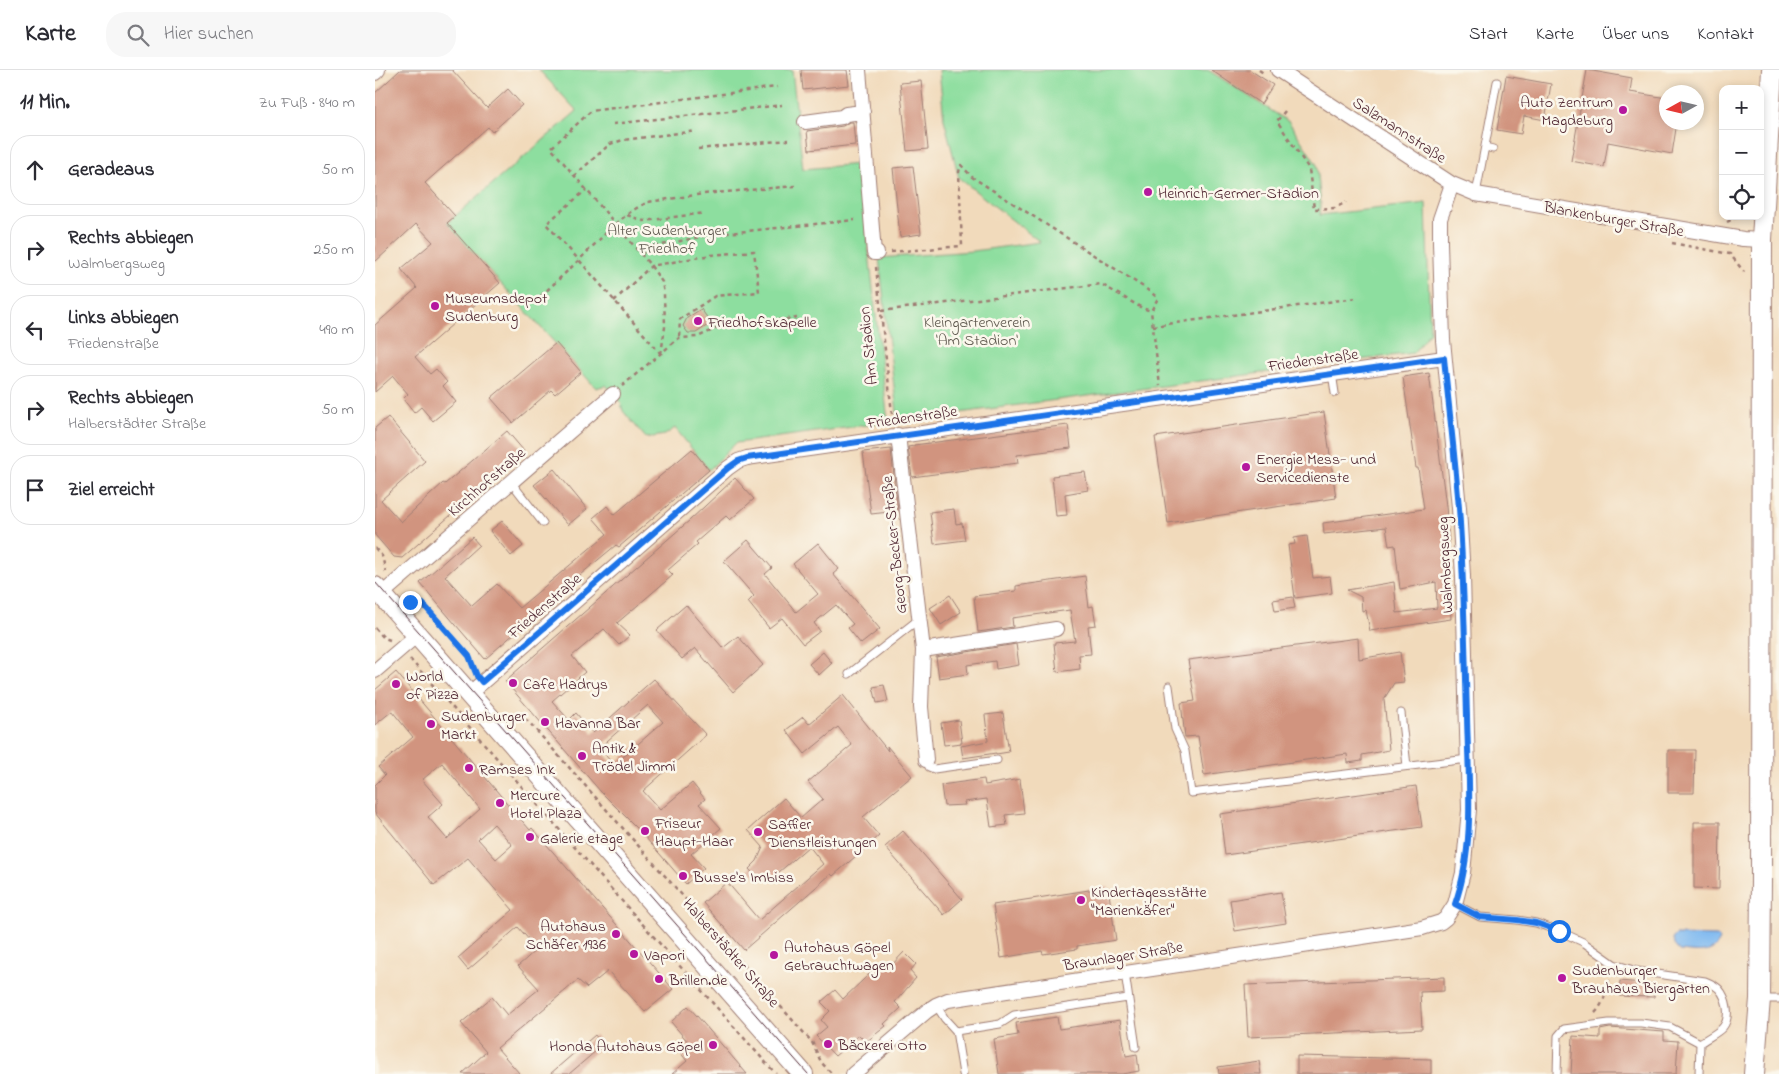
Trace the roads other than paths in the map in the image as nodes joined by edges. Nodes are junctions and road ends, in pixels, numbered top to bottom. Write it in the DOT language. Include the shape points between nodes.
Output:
graph roads {
  1 [pos="378,70"];
  2 [pos="859,70"];
  3 [pos="1279,70"];
  4 [pos="1772,70"];
  5 [pos="375,73"];
  6 [pos="1497,82"];
  7 [pos="863,112"];
  8 [pos="805,122"];
  9 [pos="1452,184"];
  10 [pos="1476,194"];
  11 [pos="1771,241"];
  12 [pos="876,253"];
  13 [pos="1444,358"];
  14 [pos="1332,374"];
  15 [pos="1335,393"];
  16 [pos="613,394"];
  17 [pos="898,435"];
  18 [pos="511,482"];
  19 [pos="543,523"];
  20 [pos="384,588"];
  21 [pos="919,619"];
  22 [pos="1056,629"];
  23 [pos="417,635"];
  24 [pos="923,650"];
  25 [pos="375,671"];
  26 [pos="849,674"];
  27 [pos="1169,686"];
  28 [pos="476,688"];
  29 [pos="1401,713"];
  30 [pos="1468,758"];
  31 [pos="926,760"];
  32 [pos="997,760"];
  33 [pos="1407,766"];
  34 [pos="1455,904"];
  35 [pos="1422,928"];
  36 [pos="1125,973"];
  37 [pos="1128,998"];
  38 [pos="1769,999"];
  39 [pos="936,1005"];
  40 [pos="956,1031"];
  41 [pos="1700,1043"];
  42 [pos="1135,1048"];
  43 [pos="803,1074"];
  44 [pos="853,1074"];
  45 [pos="963,1074"];
  46 [pos="1557,1074"];
  47 [pos="1699,1074"];
  48 [pos="1754,1074"];
  1 -- 5 [label="street"];
  2 -- 7 [label="street"];
  3 -- 9 [label="street, Salzmannstraße"];
  4 -- 11 [label="main road"];
  6 -- 10 [label="lane" via="1489,148"];
  7 -- 8 [label="street"];
  7 -- 12 [label="street"];
  9 -- 10 [label="street, Blankenburger Straße"];
  9 -- 13 [label="street, Walmbergsweg" via="1439,226"];
  10 -- 11 [label="street, Blankenburger Straße"];
  11 -- 38 [label="main road"];
  13 -- 14 [label="street, Friedenstraße"];
  13 -- 30 [label="street, Walmbergsweg" via="1463,576"];
  14 -- 15 [label="lane"];
  14 -- 17 [label="street, Friedenstraße"];
  16 -- 18 [label="street, Kirchhofstraße"];
  17 -- 21 [label="street, Georg-Becker-Straße"];
  17 -- 28 [label="street, Friedenstraße" via="738,461"];
  18 -- 19 [label="lane"];
  18 -- 20 [label="street, Kirchhofstraße"];
  20 -- 23 [label="main road, Halberstädter Straße"];
  21 -- 24 [label="street, Georg-Becker-Straße"];
  21 -- 26 [label="lane"];
  22 -- 24 [label="street"];
  23 -- 25 [label="street"];
  23 -- 28 [label="main road, Halberstädter Straße"];
  24 -- 31 [label="street, Georg-Becker-Straße" via="921,707"];
  27 -- 33 [label="lane" via="1175,729 1185,751 1191,793"];
  28 -- 43 [label="main road, Halberstädter Straße"];
  29 -- 33 [label="lane"];
  30 -- 33 [label="lane"];
  30 -- 34 [label="street, Walmbergsweg" via="1467,836"];
  31 -- 32 [label="lane" via="929,767 935,769"];
  34 -- 35 [label="street, Walmbergsweg" via="1441,922"];
  34 -- 41 [label="lane" via="1480,917 1536,923 1559,931 1583,942 1613,964 1637,971 1705,981 1719,989 1725,1000 1727,1018 1723,1027"];
  35 -- 36 [label="street, Braunlager Straße"];
  36 -- 37 [label="lane"];
  36 -- 39 [label="street, Braunlager Straße" via="975,995"];
  37 -- 40 [label="lane" via="1014,1015 1000,1024"];
  37 -- 42 [label="lane"];
  38 -- 48 [label="main road"];
  39 -- 40 [label="lane"];
  39 -- 44 [label="street, Braunlager Straße"];
  40 -- 45 [label="lane"];
  41 -- 46 [label="lane" via="1670,1027 1641,1023 1563,1029 1558,1036"];
  41 -- 47 [label="lane"];
}
